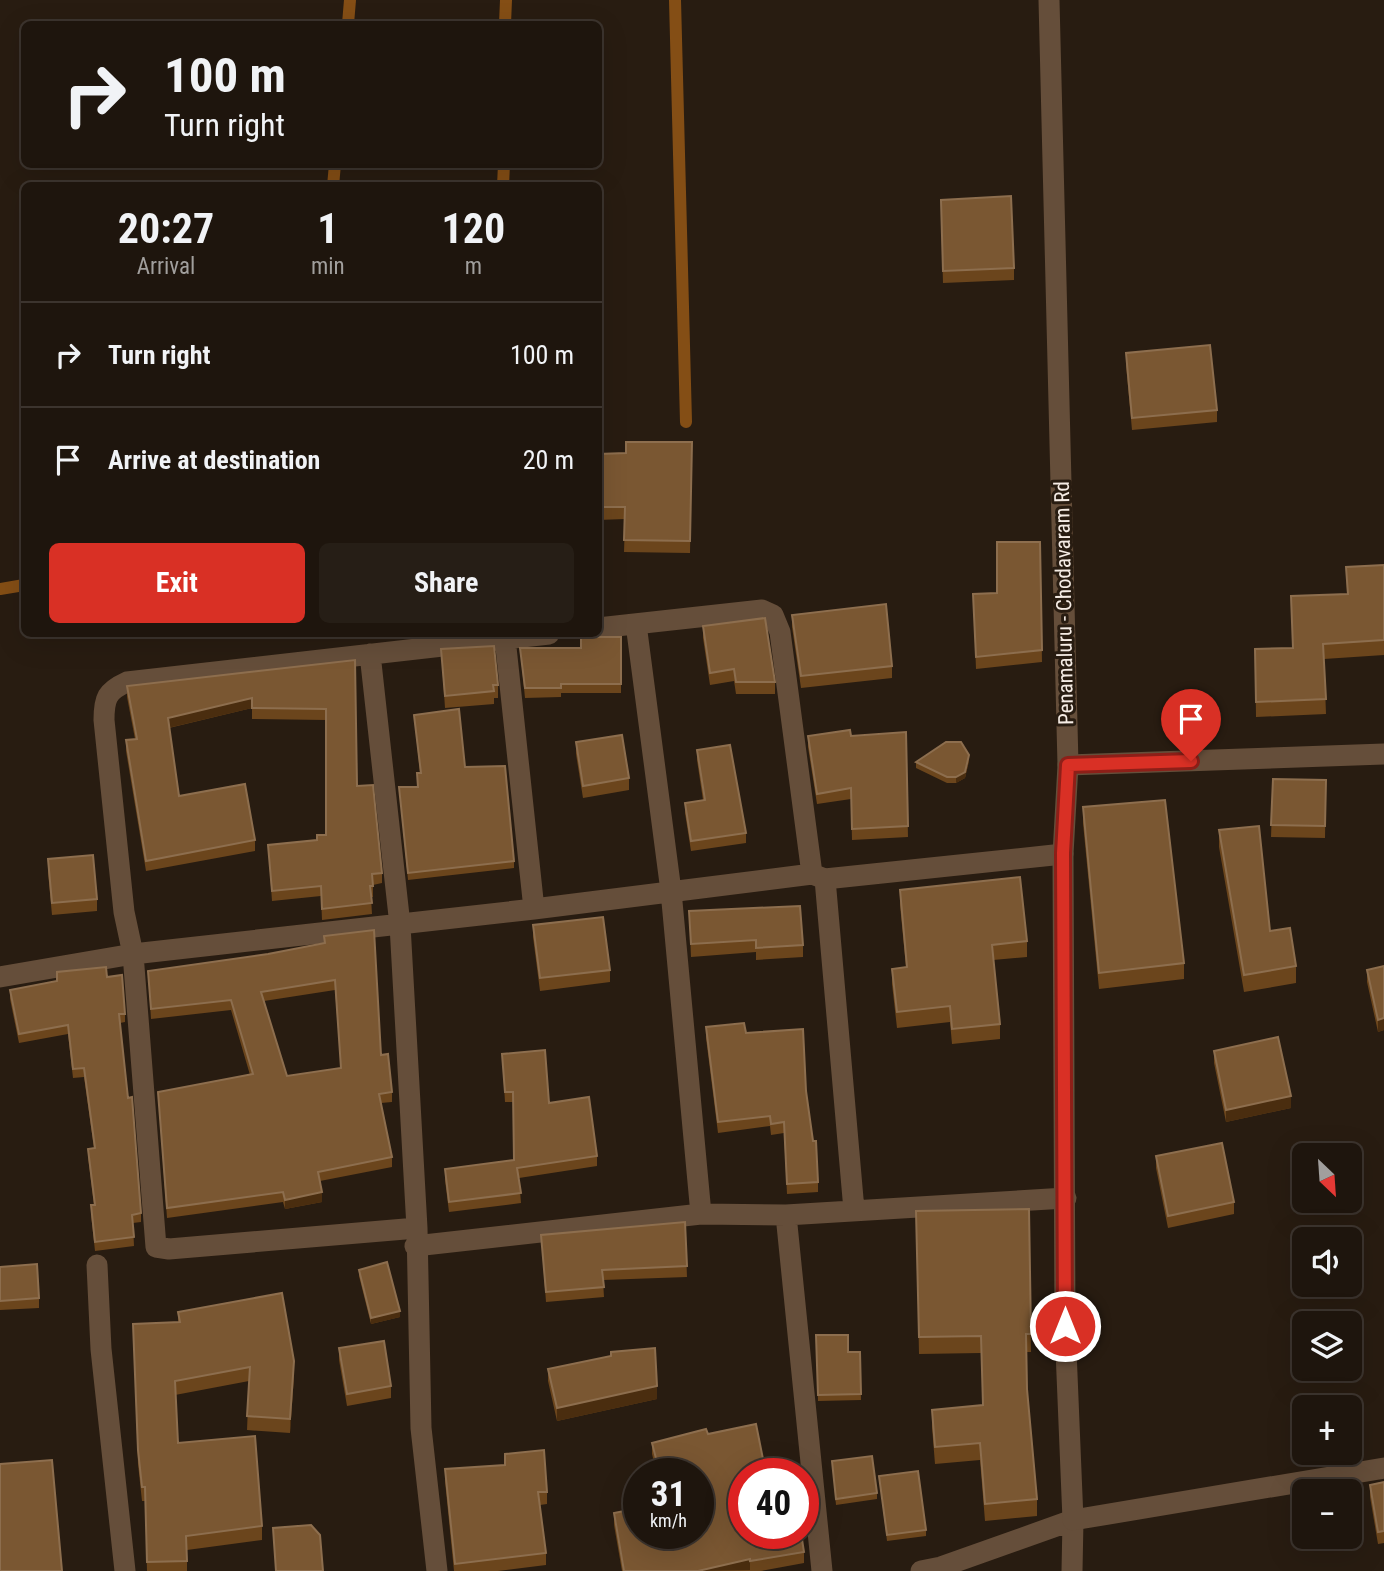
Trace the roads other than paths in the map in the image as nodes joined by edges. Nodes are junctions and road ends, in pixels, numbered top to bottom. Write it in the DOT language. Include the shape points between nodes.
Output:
graph roads {
  1 [pos="1049,0"];
  2 [pos="636,624"];
  3 [pos="602,628"];
  4 [pos="516,637"];
  5 [pos="505,638"];
  6 [pos="370,654"];
  7 [pos="1384,754"];
  8 [pos="1068,765"];
  9 [pos="1063,853"];
  10 [pos="819,876"];
  11 [pos="671,891"];
  12 [pos="534,909"];
  13 [pos="400,925"];
  14 [pos="133,954"];
  15 [pos="0,977"];
  16 [pos="1066,1198"];
  17 [pos="854,1210"];
  18 [pos="701,1214"];
  19 [pos="786,1215"];
  20 [pos="416,1237"];
  21 [pos="97,1265"];
  22 [pos="1384,1468"];
  23 [pos="1073,1520"];
  24 [pos="125,1571"];
  25 [pos="436,1571"];
  26 [pos="822,1571"];
  27 [pos="921,1571"];
  28 [pos="1072,1571"];
  1 -- 8 [label="street, Penamaluru - Chodavaram Rd"];
  2 -- 3 [label="street"];
  2 -- 10 [label="street" via="762,610 773,615"];
  2 -- 11 [label="street"];
  4 -- 5 [label="street"];
  5 -- 6 [label="street"];
  5 -- 12 [label="street"];
  6 -- 13 [label="street"];
  6 -- 14 [label="street" via="127,682 111,689 104,699 104,720 124,912"];
  7 -- 8 [label="street"];
  8 -- 9 [label="street, Penamaluru - Chodavaram Rd"];
  9 -- 10 [label="street"];
  9 -- 16 [label="street, Penamaluru - Chodavaram Rd"];
  10 -- 11 [label="street"];
  10 -- 17 [label="street"];
  11 -- 12 [label="street"];
  11 -- 18 [label="street"];
  12 -- 13 [label="street"];
  13 -- 14 [label="street"];
  13 -- 20 [label="street"];
  14 -- 15 [label="street"];
  14 -- 20 [label="street" via="156,1247"];
  16 -- 17 [label="street"];
  16 -- 23 [label="street, Penamaluru - Chodavaram Rd" via="1065,1326"];
  17 -- 19 [label="street"];
  18 -- 19 [label="street"];
  18 -- 20 [label="street"];
  19 -- 26 [label="street"];
  20 -- 25 [label="street" via="421,1428"];
  21 -- 24 [label="street" via="101,1349"];
  22 -- 23 [label="street"];
  23 -- 27 [label="street"];
  23 -- 28 [label="street, Penamaluru - Chodavaram Rd"];
}
